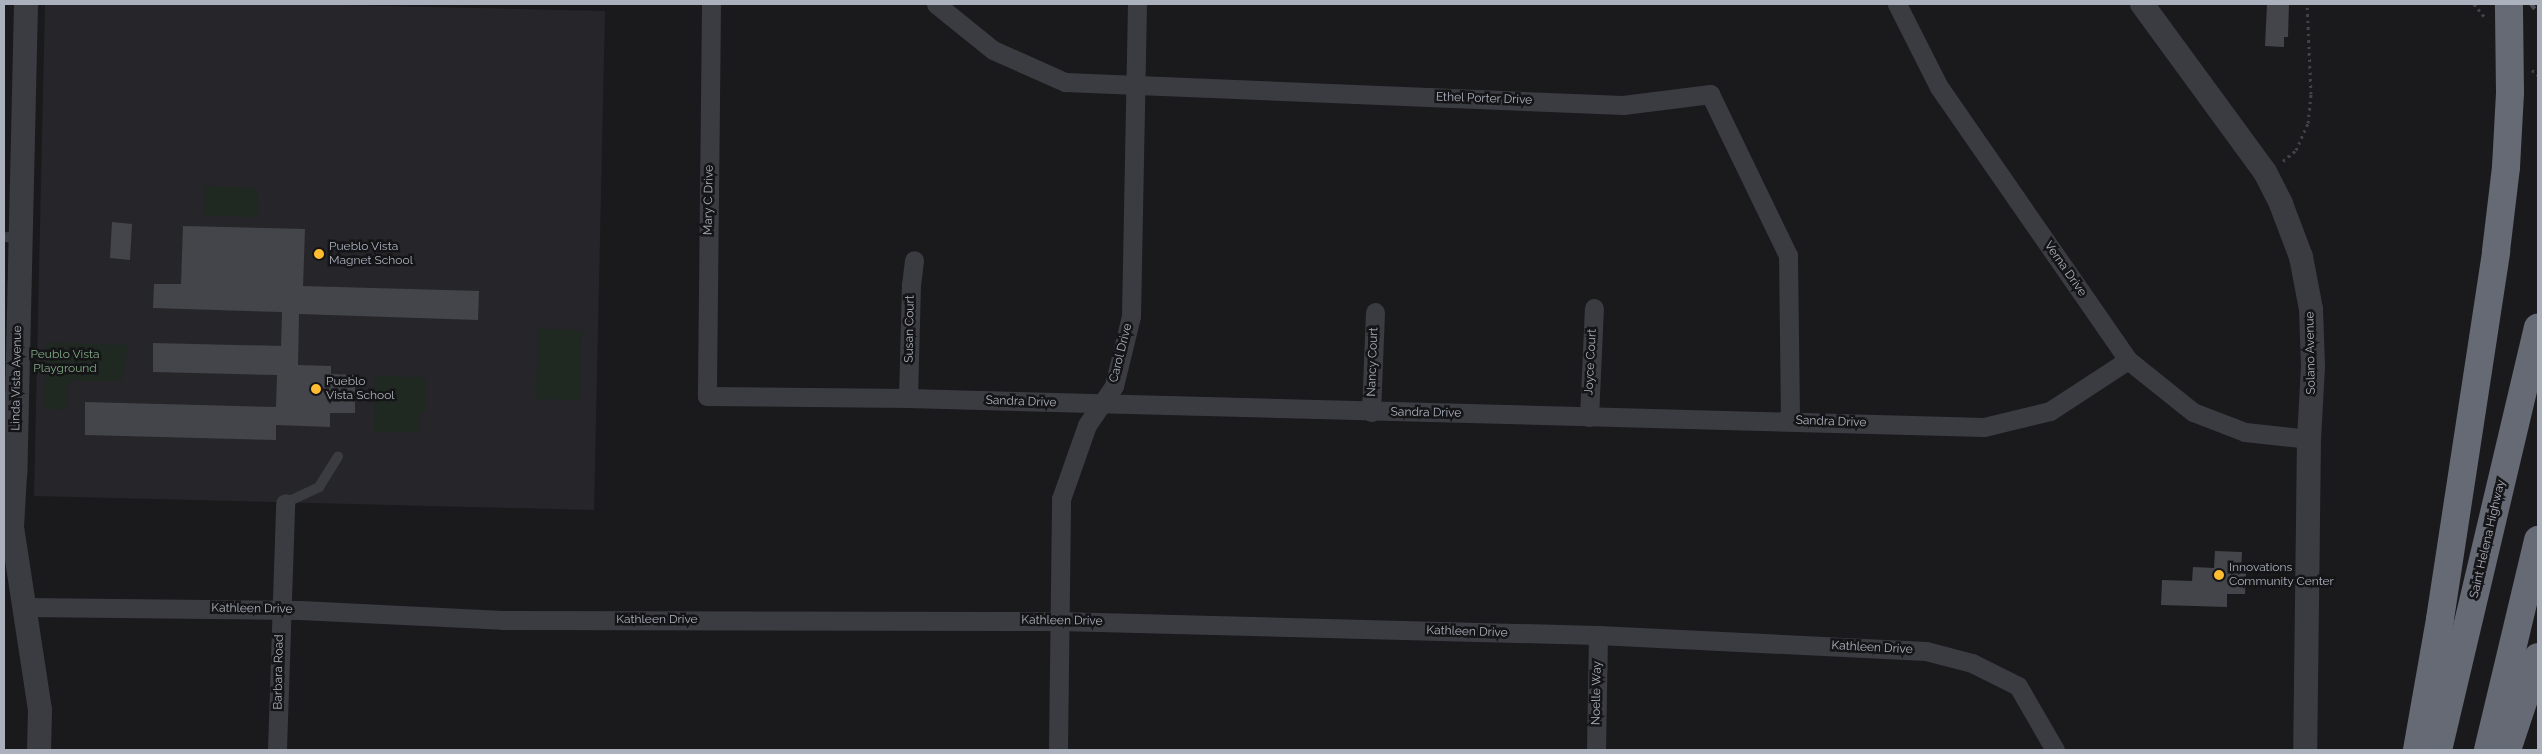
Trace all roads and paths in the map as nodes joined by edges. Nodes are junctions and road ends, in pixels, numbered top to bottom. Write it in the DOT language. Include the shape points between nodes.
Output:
graph roads {
  1 [pos="26,4"];
  2 [pos="711,4"];
  3 [pos="936,4"];
  4 [pos="1137,4"];
  5 [pos="1898,4"];
  6 [pos="2142,4"];
  7 [pos="2307,4"];
  8 [pos="2509,4"];
  9 [pos="1135,86"];
  10 [pos="2265,172"];
  11 [pos="12,237"];
  12 [pos="914,260"];
  13 [pos="1594,308"];
  14 [pos="1375,312"];
  15 [pos="2538,328"];
  16 [pos="2128,360"];
  17 [pos="707,396"];
  18 [pos="908,398"];
  19 [pos="1102,405"];
  20 [pos="1371,412"];
  21 [pos="1588,417"];
  22 [pos="1790,420"];
  23 [pos="2309,439"];
  24 [pos="338,456"];
  25 [pos="285,503"];
  26 [pos="8,527"];
  27 [pos="2538,540"];
  28 [pos="25,607"];
  29 [pos="281,610"];
  30 [pos="1059,621"];
  31 [pos="1598,635"];
  32 [pos="2538,657"];
  33 [pos="39,750"];
  34 [pos="277,750"];
  35 [pos="1058,750"];
  36 [pos="1596,750"];
  37 [pos="2054,750"];
  38 [pos="2305,750"];
  39 [pos="2416,750"];
  40 [pos="2438,750"];
  41 [pos="2488,750"];
  42 [pos="2507,750"];
  1 -- 11 [label="street, Linda Vista Avenue"];
  2 -- 17 [label="street, Mary C Drive"];
  3 -- 9 [label="street, Ethel Porter Drive" via="993,50 1065,82"];
  4 -- 9 [label="street, Carol Drive"];
  5 -- 16 [label="street, Verna Drive" via="1939,87"];
  6 -- 10 [label="street, Solano Avenue"];
  7 -- 10 [label="path" via="2311,94 2308,123 2296,150"];
  8 -- 39 [label="highway" via="2510,92 2506,167 2496,251 2440,619"];
  9 -- 19 [label="street, Carol Drive" via="1131,316 1114,386"];
  9 -- 22 [label="street, Ethel Porter Drive" via="1623,105 1710,94 1788,255"];
  10 -- 23 [label="street, Solano Avenue" via="2301,256 2311,310 2314,366"];
  11 -- 26 [label="street, Linda Vista Avenue"];
  12 -- 18 [label="street, Susan Court"];
  13 -- 21 [label="street, Joyce Court"];
  14 -- 20 [label="street, Nancy Court"];
  15 -- 40 [label="highway, Saint Helena Highway"];
  16 -- 22 [label="street, Sandra Drive" via="2050,411 1984,427"];
  16 -- 23 [label="street, Verna Drive" via="2193,412 2245,432"];
  17 -- 18 [label="street, Sandra Drive"];
  18 -- 19 [label="street, Sandra Drive"];
  19 -- 20 [label="street, Sandra Drive"];
  19 -- 30 [label="street, Carol Drive" via="1087,425 1062,499"];
  20 -- 21 [label="street, Sandra Drive"];
  21 -- 22 [label="street, Sandra Drive"];
  23 -- 38 [label="street, Solano Avenue"];
  24 -- 25 [label="lane" via="320,487"];
  25 -- 29 [label="street, Barbara Road"];
  26 -- 28 [label="street, Linda Vista Avenue"];
  27 -- 41 [label="highway"];
  28 -- 29 [label="street, Kathleen Drive"];
  28 -- 33 [label="street, Linda Vista Avenue" via="40,710"];
  29 -- 30 [label="street, Kathleen Drive" via="502,620"];
  29 -- 34 [label="street, Barbara Road"];
  30 -- 31 [label="street, Kathleen Drive"];
  30 -- 35 [label="street, Carol Drive"];
  31 -- 36 [label="street, Noelle Way"];
  31 -- 37 [label="street, Kathleen Drive" via="1926,651 1972,663 2018,686"];
  32 -- 42 [label="highway"];
}
